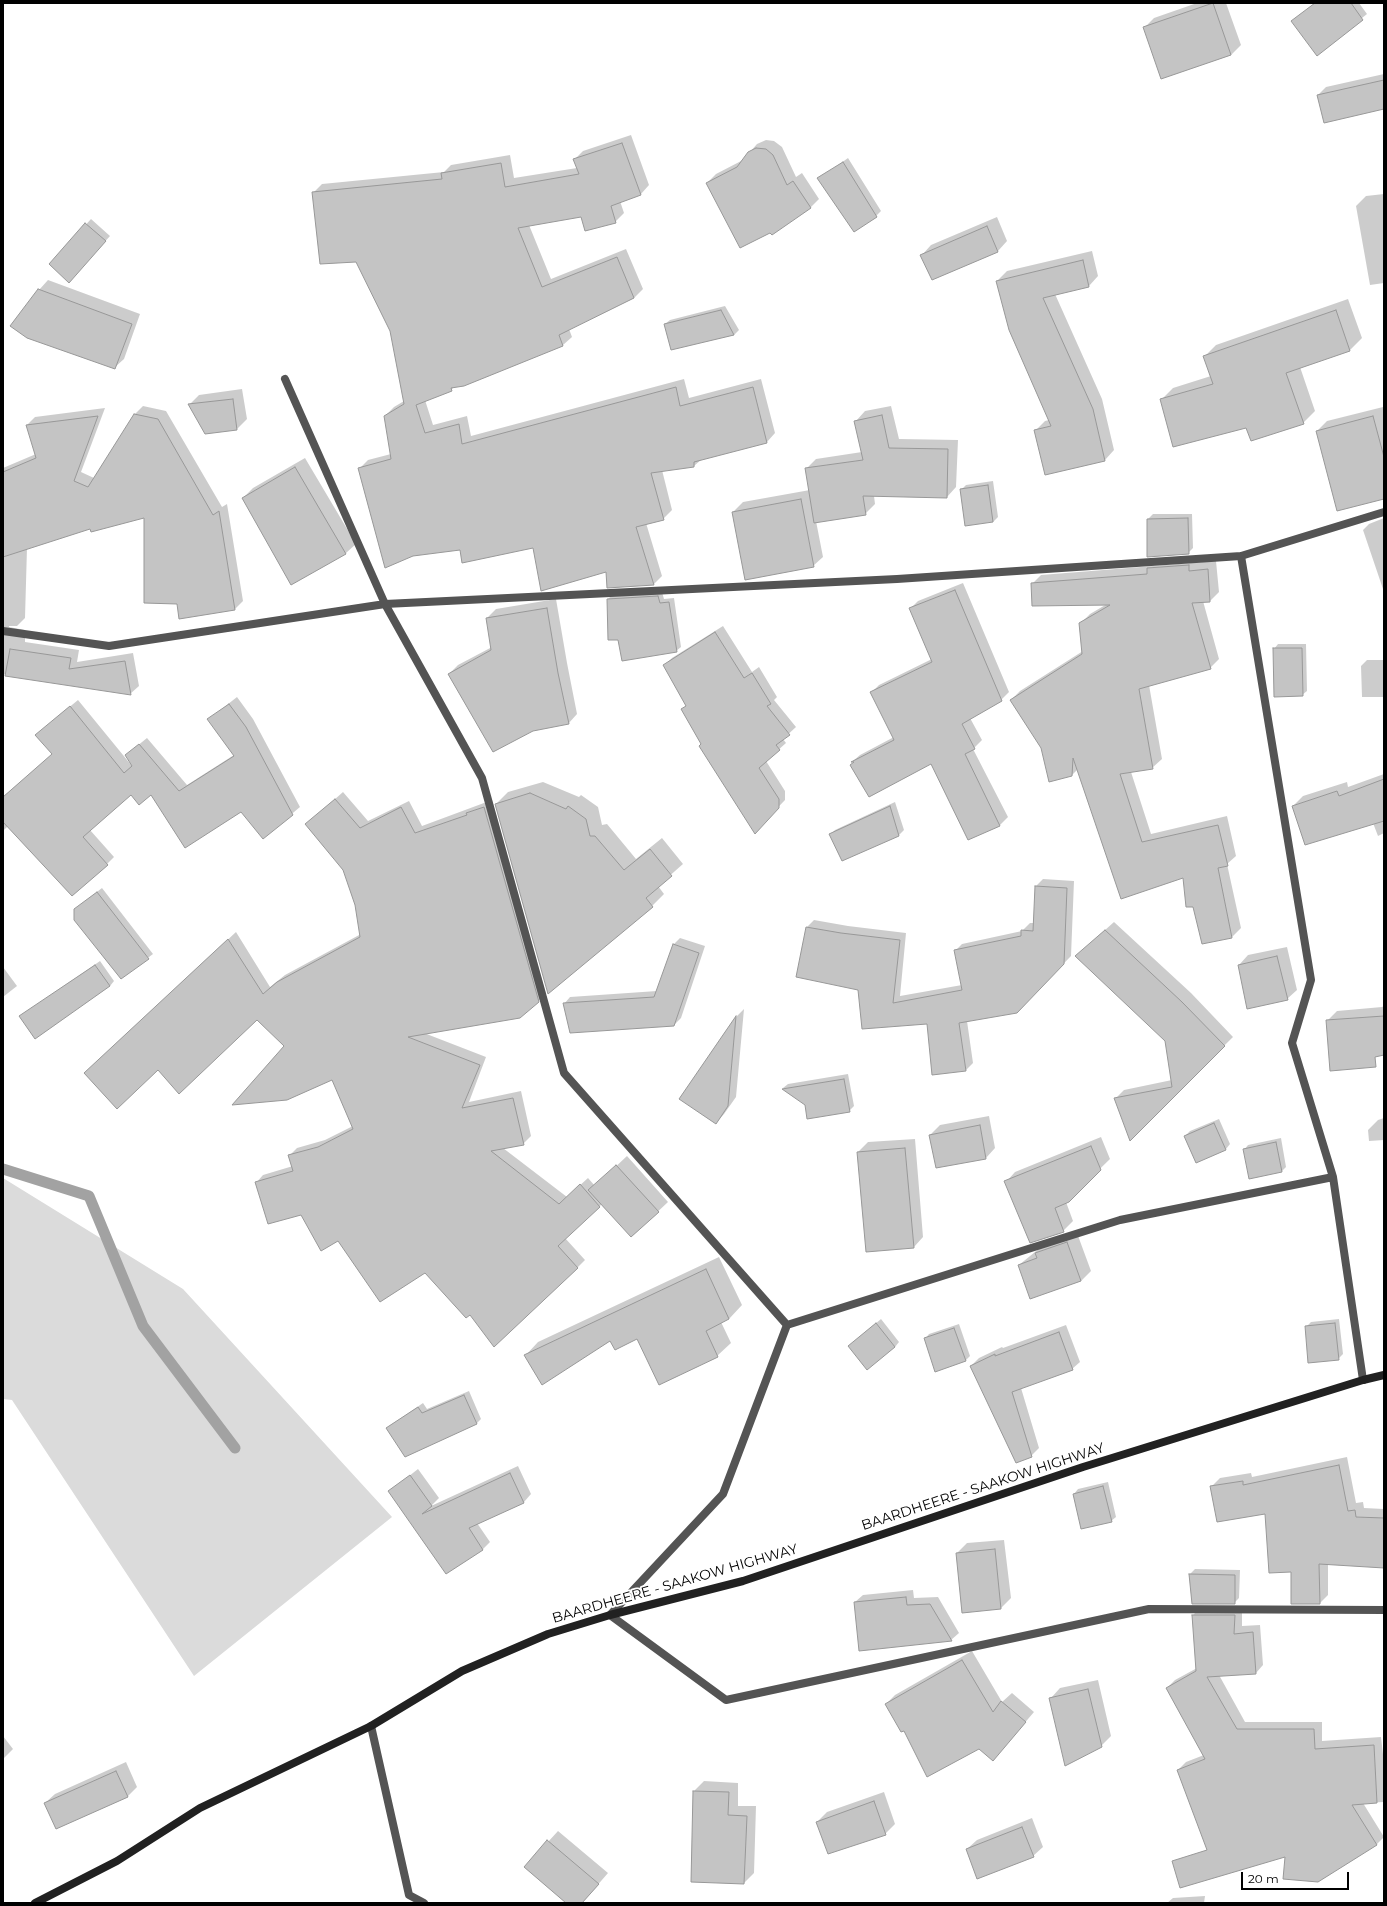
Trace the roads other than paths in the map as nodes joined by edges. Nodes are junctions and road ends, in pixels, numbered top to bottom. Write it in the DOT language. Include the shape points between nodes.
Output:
graph roads {
  1 [pos="285,379"];
  2 [pos="1384,512"];
  3 [pos="1241,556"];
  4 [pos="385,604"];
  5 [pos="3,631"];
  6 [pos="1333,1177"];
  7 [pos="787,1325"];
  8 [pos="1384,1375"];
  9 [pos="1362,1380"];
  10 [pos="1384,1610"];
  11 [pos="610,1615"];
  12 [pos="372,1726"];
  13 [pos="409,1899"];
  14 [pos="35,1903"];
  15 [pos="424,1903"];
  1 -- 4 [label="street"];
  2 -- 3 [label="street"];
  3 -- 4 [label="street" via="897,580"];
  3 -- 6 [label="street" via="1311,980 1292,1043"];
  4 -- 5 [label="street" via="109,646"];
  4 -- 7 [label="street" via="482,778 564,1073"];
  6 -- 7 [label="street" via="1120,1220"];
  6 -- 9 [label="street"];
  7 -- 11 [label="street" via="722,1494"];
  8 -- 9 [label="main road, BAARDHEERE - SAAKOW HIGHWAY"];
  9 -- 11 [label="main road, BAARDHEERE - SAAKOW HIGHWAY" via="1083,1466 743,1580"];
  10 -- 11 [label="street" via="1149,1609 726,1700"];
  11 -- 12 [label="main road, BAARDHEERE - SAAKOW HIGHWAY" via="548,1634 462,1671"];
  12 -- 13 [label="street"];
  12 -- 14 [label="main road, BAARDHEERE - SAAKOW HIGHWAY" via="200,1808 117,1861"];
  13 -- 15 [label="street"];
}
